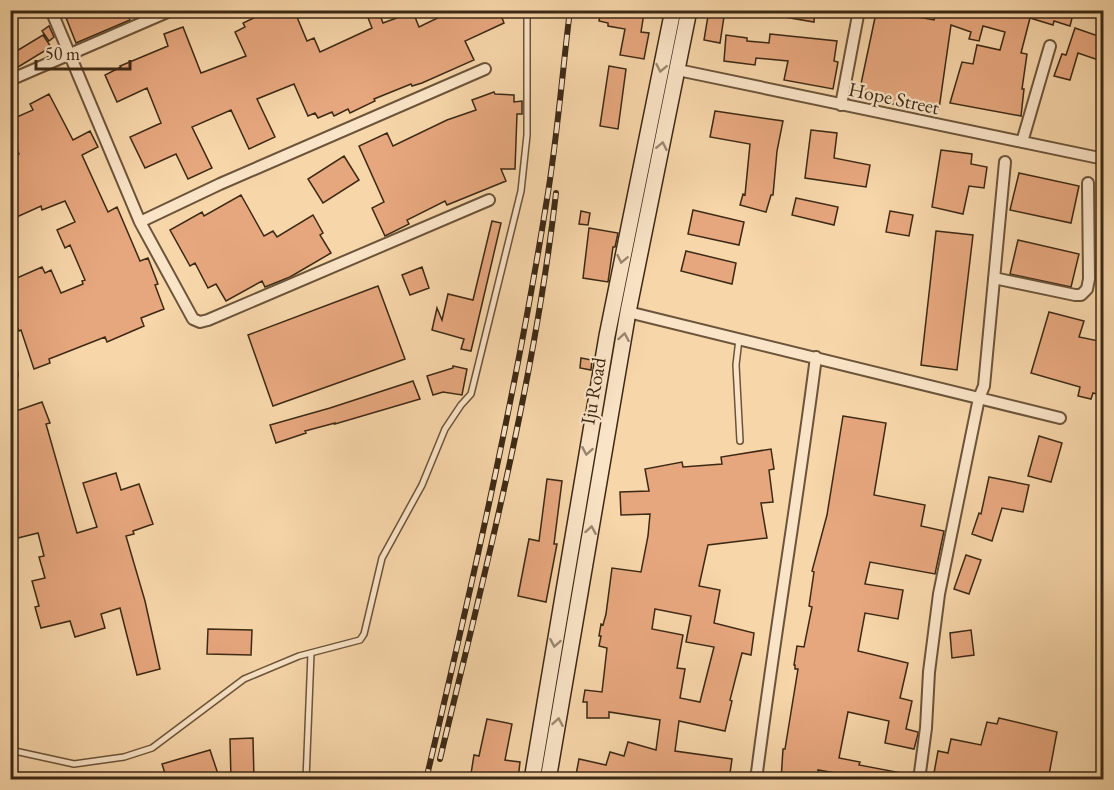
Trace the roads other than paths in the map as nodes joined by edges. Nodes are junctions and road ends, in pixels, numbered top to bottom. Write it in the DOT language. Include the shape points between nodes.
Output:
graph roads {
  1 [pos="51,10"];
  2 [pos="172,10"];
  3 [pos="526,10"];
  4 [pos="672,10"];
  5 [pos="689,10"];
  6 [pos="859,10"];
  7 [pos="1050,46"];
  8 [pos="71,55"];
  9 [pos="484,69"];
  10 [pos="678,70"];
  11 [pos="10,80"];
  12 [pos="841,105"];
  13 [pos="1022,142"];
  14 [pos="1104,159"];
  15 [pos="1005,162"];
  16 [pos="1088,183"];
  17 [pos="489,200"];
  18 [pos="140,222"];
  19 [pos="994,278"];
  20 [pos="628,312"];
  21 [pos="739,339"];
  22 [pos="816,357"];
  23 [pos="979,398"];
  24 [pos="1060,418"];
  25 [pos="740,441"];
  26 [pos="311,653"];
  27 [pos="10,750"];
  28 [pos="306,780"];
  29 [pos="532,780"];
  30 [pos="548,780"];
  31 [pos="756,780"];
  32 [pos="919,780"];
  1 -- 8 [label="street"];
  2 -- 8 [label="street"];
  3 -- 26 [label="lane" via="527,135 521,191 471,394 445,429 422,485 382,558 364,634 360,640"];
  4 -- 29 [label="main road, Iju Road, one-way" via="607,336"];
  5 -- 10 [label="main road, Iju Road"];
  6 -- 12 [label="street"];
  7 -- 13 [label="street"];
  8 -- 11 [label="street"];
  8 -- 18 [label="street"];
  9 -- 18 [label="street"];
  10 -- 12 [label="street, Hope Street"];
  20 -- 10 [label="main road, Iju Road, one-way"];
  12 -- 13 [label="street, Hope Street"];
  13 -- 14 [label="street, Hope Street"];
  15 -- 19 [label="street"];
  16 -- 19 [label="street" via="1087,289 1075,295"];
  17 -- 18 [label="street" via="200,322 193,319"];
  19 -- 23 [label="street" via="984,386"];
  20 -- 21 [label="street"];
  30 -- 20 [label="main road, Iju Road, one-way"];
  21 -- 22 [label="street"];
  21 -- 25 [label="lane" via="736,365"];
  22 -- 23 [label="street"];
  22 -- 31 [label="street"];
  23 -- 24 [label="street"];
  23 -- 32 [label="street" via="939,594"];
  26 -- 27 [label="lane" via="244,679 152,748 124,757 74,764"];
  26 -- 28 [label="lane"];
}
